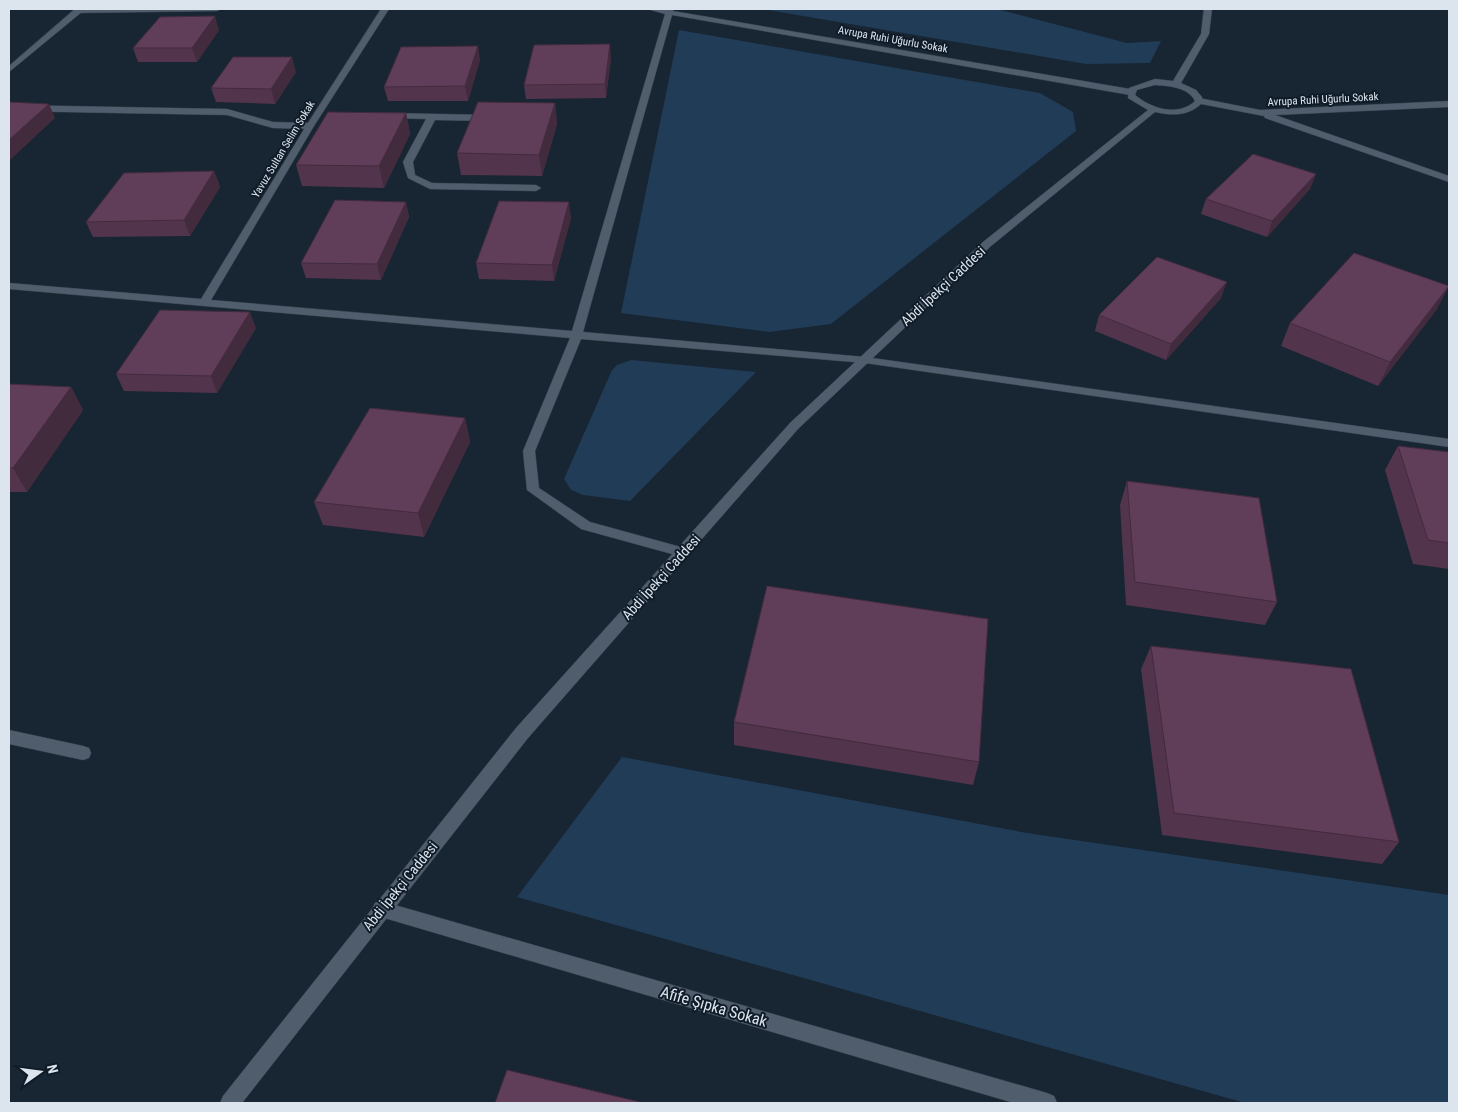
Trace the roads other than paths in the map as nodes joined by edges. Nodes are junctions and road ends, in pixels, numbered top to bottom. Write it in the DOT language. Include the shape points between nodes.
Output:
graph roads {
  1 [pos="217,9"];
  2 [pos="385,9"];
  3 [pos="651,9"];
  4 [pos="1208,9"];
  5 [pos="79,10"];
  6 [pos="670,10"];
  7 [pos="9,70"];
  8 [pos="1176,84"];
  9 [pos="1130,92"];
  10 [pos="1199,102"];
  11 [pos="1449,104"];
  12 [pos="9,108"];
  13 [pos="1154,109"];
  14 [pos="1260,113"];
  15 [pos="375,116"];
  16 [pos="432,117"];
  17 [pos="502,118"];
  18 [pos="310,126"];
  19 [pos="1449,179"];
  20 [pos="536,188"];
  21 [pos="9,286"];
  22 [pos="204,303"];
  23 [pos="577,335"];
  24 [pos="865,360"];
  25 [pos="1449,443"];
  26 [pos="683,552"];
  27 [pos="9,737"];
  28 [pos="83,753"];
  29 [pos="381,909"];
  30 [pos="230,1103"];
  31 [pos="1047,1103"];
  1 -- 5 [label="street"];
  2 -- 18 [label="street, Yavuz Sultan Selim Sokak" via="322,115"];
  3 -- 6 [label="street, Avrupa Ruhi Uğurlu Sokak"];
  4 -- 8 [label="street" via="1205,34"];
  5 -- 7 [label="street"];
  6 -- 9 [label="street, Avrupa Ruhi Uğurlu Sokak"];
  6 -- 23 [label="street"];
  8 -- 9 [label="street" via="1146,83"];
  8 -- 10 [label="street" via="1193,92"];
  9 -- 13 [label="street" via="1136,101"];
  10 -- 13 [label="street" via="1189,110"];
  10 -- 14 [label="street, Avrupa Ruhi Uğurlu Sokak"];
  11 -- 14 [label="street, Avrupa Ruhi Uğurlu Sokak"];
  12 -- 18 [label="street" via="227,112 245,114 270,124"];
  13 -- 24 [label="street, Abdi İpekçi Caddesi" via="987,244"];
  14 -- 19 [label="street"];
  15 -- 16 [label="street"];
  16 -- 17 [label="street"];
  16 -- 20 [label="street" via="408,162 411,176 430,186"];
  18 -- 22 [label="street, Yavuz Sultan Selim Sokak"];
  21 -- 22 [label="street"];
  22 -- 23 [label="street"];
  23 -- 24 [label="street"];
  23 -- 26 [label="street" via="528,451 533,490 586,526"];
  24 -- 25 [label="street"];
  24 -- 26 [label="street, Abdi İpekçi Caddesi" via="794,426"];
  26 -- 29 [label="street, Abdi İpekçi Caddesi" via="522,733"];
  27 -- 28 [label="street"];
  29 -- 30 [label="street, Abdi İpekçi Caddesi"];
  29 -- 31 [label="street, Afife Şıpka Sokak"];
}
